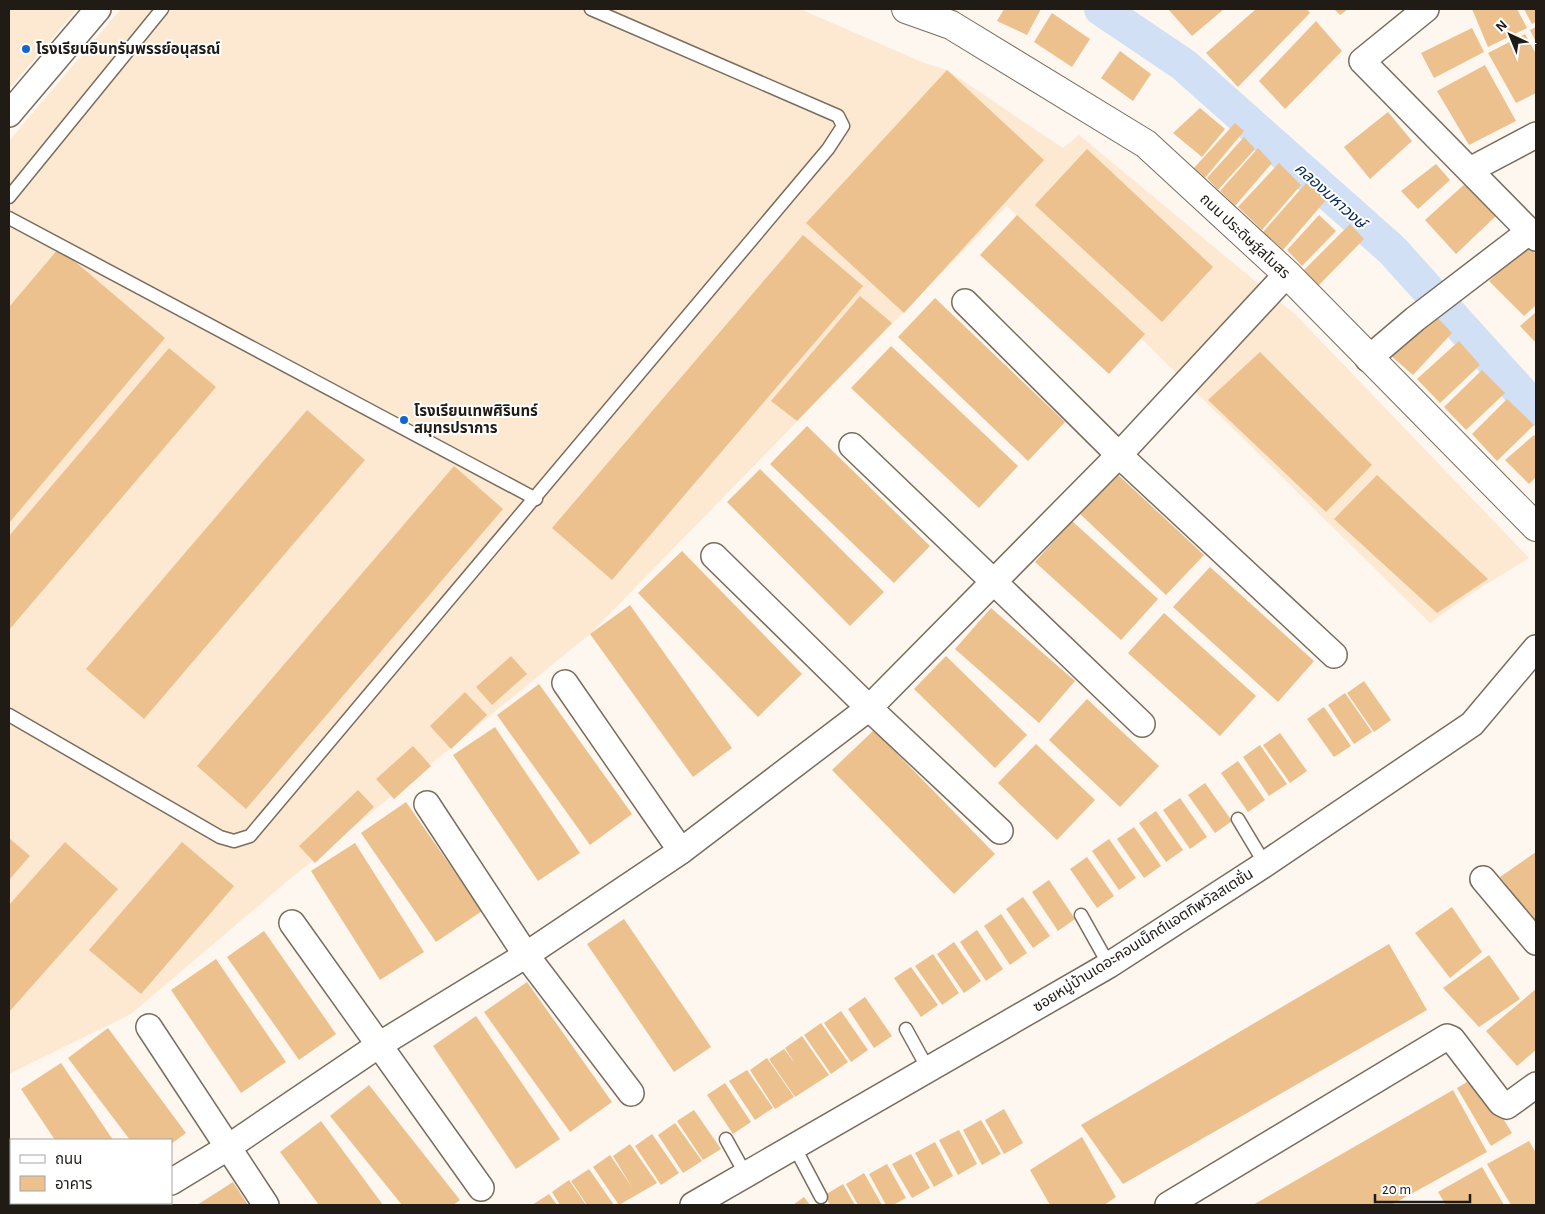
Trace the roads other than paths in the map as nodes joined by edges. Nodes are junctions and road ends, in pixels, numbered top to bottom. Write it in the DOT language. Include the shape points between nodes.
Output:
graph roads {
  1 [pos="98,9"];
  2 [pos="162,9"];
  3 [pos="591,9"];
  4 [pos="906,9"];
  5 [pos="1426,9"];
  6 [pos="955,17"];
  7 [pos="9,114"];
  8 [pos="1536,135"];
  9 [pos="1470,170"];
  10 [pos="9,197"];
  11 [pos="9,218"];
  12 [pos="1533,235"];
  13 [pos="1287,274"];
  14 [pos="965,302"];
  15 [pos="1368,359"];
  16 [pos="852,446"];
  17 [pos="1119,455"];
  18 [pos="536,499"];
  19 [pos="1536,527"];
  20 [pos="714,556"];
  21 [pos="993,581"];
  22 [pos="1536,648"];
  23 [pos="1334,655"];
  24 [pos="565,683"];
  25 [pos="868,708"];
  26 [pos="9,715"];
  27 [pos="1142,724"];
  28 [pos="427,804"];
  29 [pos="1238,819"];
  30 [pos="1000,831"];
  31 [pos="681,851"];
  32 [pos="1265,864"];
  33 [pos="1483,879"];
  34 [pos="1081,915"];
  35 [pos="292,923"];
  36 [pos="1536,942"];
  37 [pos="526,955"];
  38 [pos="1109,965"];
  39 [pos="149,1027"];
  40 [pos="906,1029"];
  41 [pos="379,1045"];
  42 [pos="928,1069"];
  43 [pos="1536,1085"];
  44 [pos="631,1092"];
  45 [pos="726,1139"];
  46 [pos="794,1146"];
  47 [pos="227,1148"];
  48 [pos="746,1175"];
  49 [pos="172,1181"];
  50 [pos="481,1188"];
  51 [pos="820,1197"];
  52 [pos="266,1205"];
  53 [pos="693,1205"];
  54 [pos="1168,1205"];
  1 -- 7 [label="street"];
  2 -- 10 [label="lane"];
  3 -- 18 [label="lane" via="838,116 843,126 828,150"];
  4 -- 6 [label="street, ถนน ประดิษฐ์สโมสร"];
  5 -- 9 [label="street" via="1362,61"];
  6 -- 13 [label="street, ถนน ประดิษฐ์สโมสร" via="1146,144"];
  8 -- 9 [label="street"];
  9 -- 12 [label="street"];
  11 -- 18 [label="lane"];
  12 -- 15 [label="street" via="1478,271"];
  13 -- 15 [label="street, ถนน ประดิษฐ์สโมสร"];
  13 -- 17 [label="street"];
  14 -- 17 [label="street"];
  15 -- 19 [label="street, ถนน ประดิษฐ์สโมสร" via="1411,398"];
  16 -- 21 [label="street"];
  17 -- 21 [label="street"];
  17 -- 23 [label="street"];
  18 -- 26 [label="lane" via="250,836 234,841 220,838"];
  20 -- 25 [label="street"];
  21 -- 25 [label="street"];
  21 -- 27 [label="street"];
  22 -- 32 [label="street, ซอยหมู่บ้านเดอะคอนเน็กต์แอตทิพวัลสเตชั่น" via="1472,724"];
  24 -- 31 [label="street"];
  25 -- 30 [label="street"];
  25 -- 31 [label="street"];
  28 -- 37 [label="street"];
  29 -- 32 [label="lane"];
  31 -- 37 [label="street"];
  32 -- 38 [label="street, ซอยหมู่บ้านเดอะคอนเน็กต์แอตทิพวัลสเตชั่น"];
  33 -- 36 [label="street"];
  34 -- 38 [label="lane"];
  35 -- 41 [label="street"];
  37 -- 41 [label="street"];
  37 -- 44 [label="street"];
  38 -- 42 [label="street, ซอยหมู่บ้านเดอะคอนเน็กต์แอตทิพวัลสเตชั่น"];
  39 -- 47 [label="street"];
  40 -- 42 [label="lane"];
  41 -- 47 [label="street"];
  41 -- 50 [label="street"];
  42 -- 46 [label="street, ซอยหมู่บ้านเดอะคอนเน็กต์แอตทิพวัลสเตชั่น"];
  43 -- 54 [label="street" via="1512,1104 1501,1103 1452,1039 1447,1037"];
  45 -- 48 [label="lane"];
  46 -- 48 [label="street, ซอยหมู่บ้านเดอะคอนเน็กต์แอตทิพวัลสเตชั่น"];
  46 -- 51 [label="lane"];
  47 -- 49 [label="street"];
  47 -- 52 [label="street"];
  48 -- 53 [label="street, ซอยหมู่บ้านเดอะคอนเน็กต์แอตทิพวัลสเตชั่น"];
}
